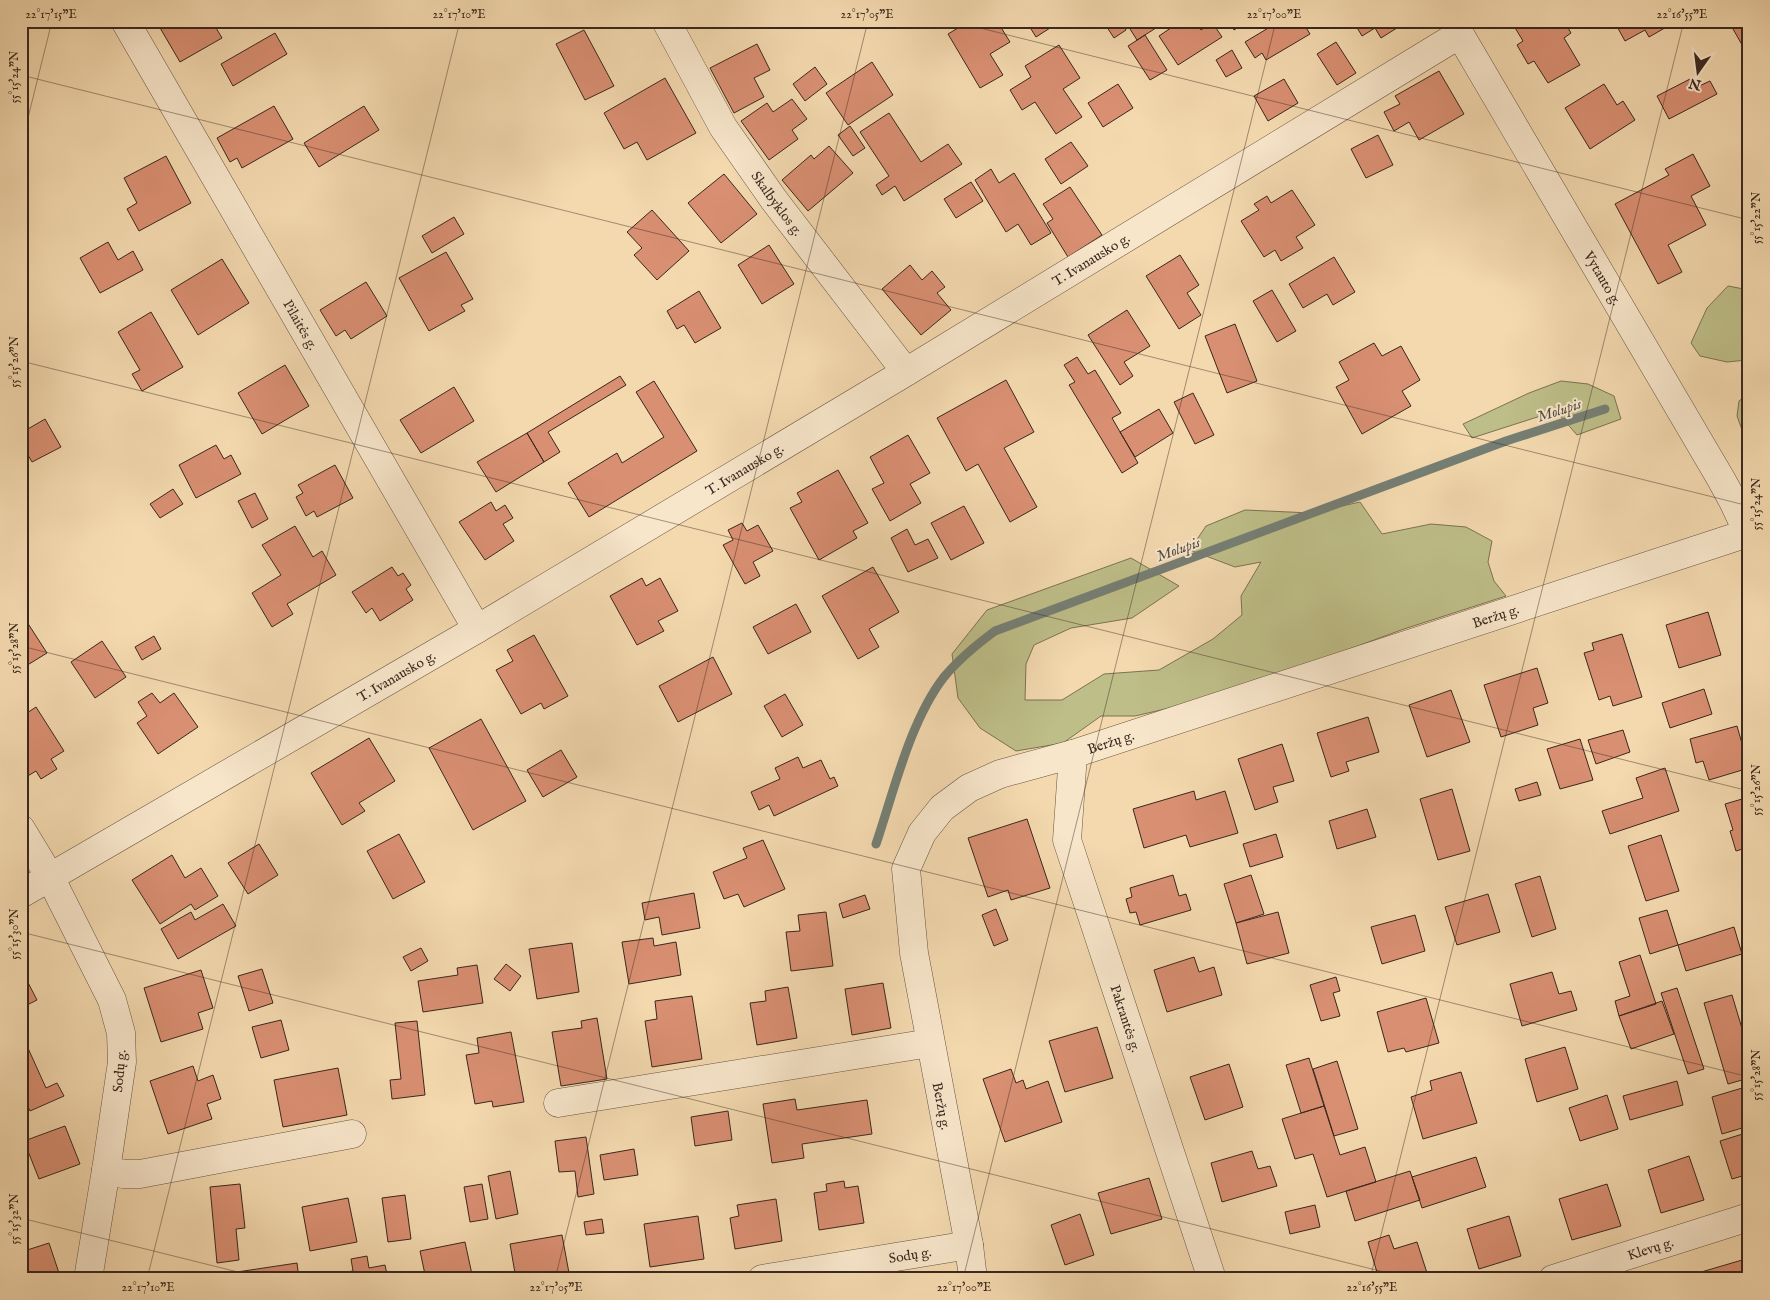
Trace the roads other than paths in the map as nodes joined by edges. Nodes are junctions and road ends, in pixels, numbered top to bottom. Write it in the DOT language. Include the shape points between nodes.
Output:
graph roads {
  1 [pos="125,21"];
  2 [pos="666,21"];
  3 [pos="1456,28"];
  4 [pos="906,372"];
  5 [pos="1748,534"];
  6 [pos="477,629"];
  7 [pos="1073,754"];
  8 [pos="21,829"];
  9 [pos="50,877"];
  10 [pos="21,894"];
  11 [pos="930,1043"];
  12 [pos="558,1103"];
  13 [pos="352,1134"];
  14 [pos="106,1170"];
  15 [pos="1749,1217"];
  16 [pos="969,1245"];
  17 [pos="88,1279"];
  18 [pos="762,1279"];
  19 [pos="973,1279"];
  20 [pos="1212,1279"];
  21 [pos="1553,1279"];
  1 -- 6 [label="street, Pilaitės g."];
  2 -- 4 [label="street, Skalbyklos g." via="723,127 774,200"];
  3 -- 4 [label="street, T. Ivanausko g."];
  3 -- 5 [label="street, Vytauto g." via="1721,479"];
  4 -- 6 [label="street, T. Ivanausko g."];
  5 -- 7 [label="street, Beržų g."];
  6 -- 9 [label="street, T. Ivanausko g."];
  7 -- 11 [label="street, Beržų g." via="1000,774 969,788 942,808 922,833 906,869 914,953"];
  7 -- 20 [label="street, Pakrantės g." via="1067,840"];
  8 -- 9 [label="street, Sodų g."];
  9 -- 10 [label="street, T. Ivanausko g."];
  9 -- 14 [label="street, Sodų g." via="112,1000 121,1033 122,1062"];
  11 -- 12 [label="street"];
  11 -- 16 [label="street, Beržų g."];
  13 -- 14 [label="street" via="140,1174"];
  14 -- 17 [label="street, Sodų g."];
  15 -- 21 [label="street, Klevų g."];
  16 -- 18 [label="street, Sodų g."];
  16 -- 19 [label="street, Beržų g."];
}
